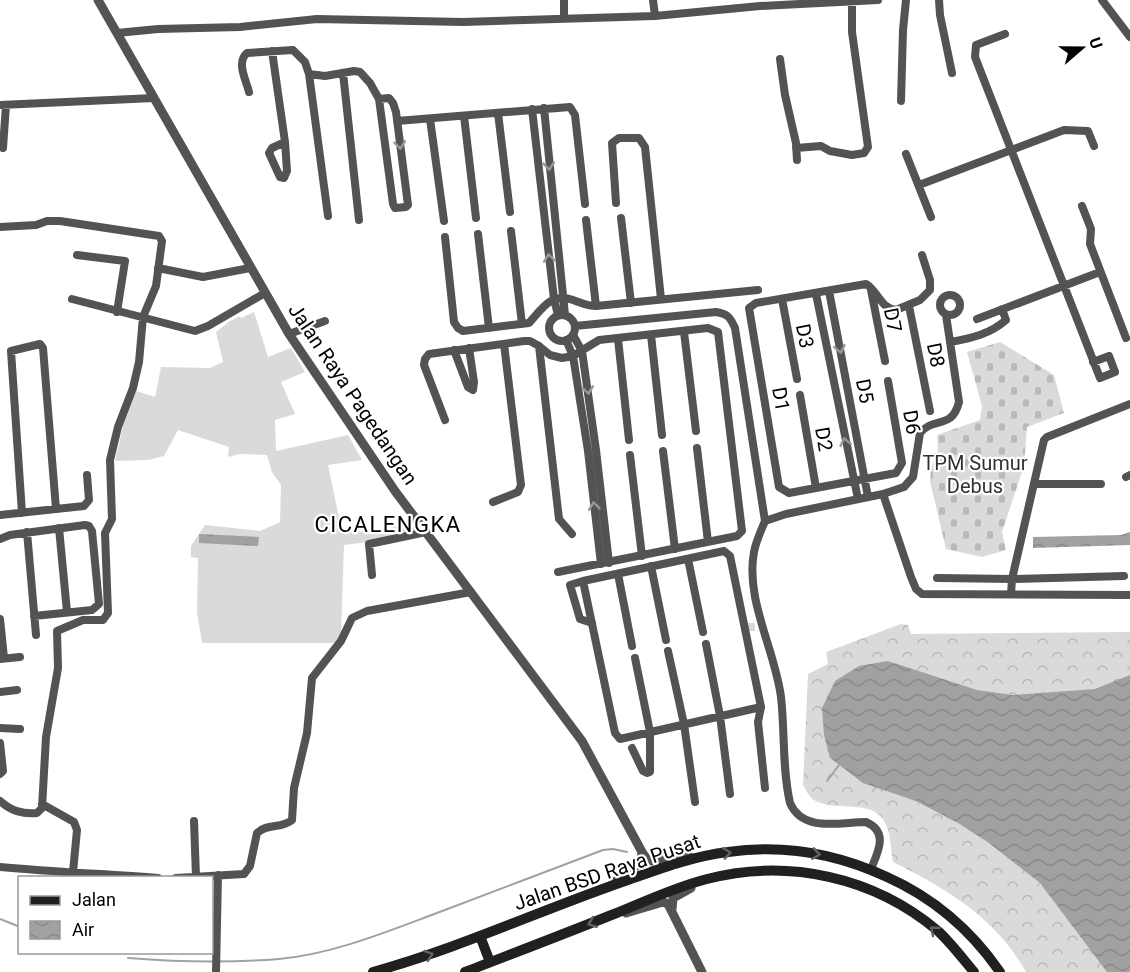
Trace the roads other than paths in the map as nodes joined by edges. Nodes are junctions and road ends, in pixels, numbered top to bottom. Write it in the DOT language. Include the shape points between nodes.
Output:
graph roads {
  1 [pos="98,0"];
  2 [pos="564,0"];
  3 [pos="653,0"];
  4 [pos="878,0"];
  5 [pos="906,0"];
  6 [pos="939,0"];
  7 [pos="1102,0"];
  8 [pos="852,1"];
  9 [pos="759,3"];
  10 [pos="655,16"];
  11 [pos="564,18"];
  12 [pos="117,33"];
  13 [pos="1005,34"];
  14 [pos="1130,37"];
  15 [pos="272,51"];
  16 [pos="780,59"];
  17 [pos="343,73"];
  18 [pos="952,73"];
  19 [pos="309,74"];
  20 [pos="249,92"];
  21 [pos="154,98"];
  22 [pos="379,99"];
  23 [pos="901,101"];
  24 [pos="3,105"];
  25 [pos="544,108"];
  26 [pos="532,109"];
  27 [pos="498,112"];
  28 [pos="464,116"];
  29 [pos="430,118"];
  30 [pos="397,121"];
  31 [pos="285,142"];
  32 [pos="1094,146"];
  33 [pos="3,148"];
  34 [pos="796,148"];
  35 [pos="1011,150"];
  36 [pos="906,154"];
  37 [pos="797,160"];
  38 [pos="919,185"];
  39 [pos="616,203"];
  40 [pos="585,204"];
  41 [pos="1082,206"];
  42 [pos="510,212"];
  43 [pos="327,216"];
  44 [pos="931,217"];
  45 [pos="476,218"];
  46 [pos="621,218"];
  47 [pos="360,220"];
  48 [pos="586,220"];
  49 [pos="444,221"];
  50 [pos="0,227"];
  51 [pos="511,231"];
  52 [pos="478,234"];
  53 [pos="445,237"];
  54 [pos="77,255"];
  55 [pos="922,255"];
  56 [pos="158,268"];
  57 [pos="250,268"];
  58 [pos="1100,272"];
  59 [pos="870,286"];
  60 [pos="1064,286"];
  61 [pos="758,290"];
  62 [pos="829,291"];
  63 [pos="265,293"];
  64 [pos="816,294"];
  65 [pos="563,297"];
  66 [pos="72,299"];
  67 [pos="554,299"];
  68 [pos="661,299"];
  69 [pos="782,299"];
  70 [pos="631,303"];
  71 [pos="596,306"];
  72 [pos="909,306"];
  73 [pos="1002,309"];
  74 [pos="117,312"];
  75 [pos="561,315"];
  76 [pos="946,315"];
  77 [pos="143,317"];
  78 [pos="977,319"];
  79 [pos="325,321"];
  80 [pos="522,324"];
  81 [pos="489,328"];
  82 [pos="574,330"];
  83 [pos="684,332"];
  84 [pos="289,334"];
  85 [pos="651,335"];
  86 [pos="1126,338"];
  87 [pos="618,339"];
  88 [pos="566,340"];
  89 [pos="951,342"];
  90 [pos="504,344"];
  91 [pos="539,346"];
  92 [pos="469,348"];
  93 [pos="454,350"];
  94 [pos="582,351"];
  95 [pos="573,356"];
  96 [pos="885,361"];
  97 [pos="1093,362"];
  98 [pos="797,380"];
  99 [pos="888,381"];
  100 [pos="800,395"];
  101 [pos="1129,407"];
  102 [pos="930,411"];
  103 [pos="445,420"];
  104 [pos="696,431"];
  105 [pos="662,435"];
  106 [pos="629,440"];
  107 [pos="697,448"];
  108 [pos="663,451"];
  109 [pos="630,455"];
  110 [pos="87,475"];
  111 [pos="865,480"];
  112 [pos="854,482"];
  113 [pos="1035,484"];
  114 [pos="1101,484"];
  115 [pos="816,488"];
  116 [pos="883,494"];
  117 [pos="868,497"];
  118 [pos="858,499"];
  119 [pos="494,502"];
  120 [pos="56,509"];
  121 [pos="22,513"];
  122 [pos="0,515"];
  123 [pos="765,521"];
  124 [pos="59,528"];
  125 [pos="27,532"];
  126 [pos="426,532"];
  127 [pos="572,534"];
  128 [pos="0,539"];
  129 [pos="708,542"];
  130 [pos="675,549"];
  131 [pos="642,556"];
  132 [pos="688,559"];
  133 [pos="605,563"];
  134 [pos="651,566"];
  135 [pos="558,572"];
  136 [pos="372,574"];
  137 [pos="618,574"];
  138 [pos="1124,576"];
  139 [pos="937,578"];
  140 [pos="1012,579"];
  141 [pos="583,581"];
  142 [pos="471,592"];
  143 [pos="1011,594"];
  144 [pos="1130,595"];
  145 [pos="67,612"];
  146 [pos="34,616"];
  147 [pos="0,619"];
  148 [pos="592,623"];
  149 [pos="753,627"];
  150 [pos="703,632"];
  151 [pos="36,636"];
  152 [pos="666,639"];
  153 [pos="706,644"];
  154 [pos="632,646"];
  155 [pos="668,651"];
  156 [pos="20,657"];
  157 [pos="635,658"];
  158 [pos="2,659"];
  159 [pos="17,690"];
  160 [pos="0,692"];
  161 [pos="761,707"];
  162 [pos="720,716"];
  163 [pos="684,724"];
  164 [pos="0,728"];
  165 [pos="20,729"];
  166 [pos="650,732"];
  167 [pos="0,743"];
  168 [pos="632,748"];
  169 [pos="0,774"];
  170 [pos="765,788"];
  171 [pos="730,794"];
  172 [pos="0,801"];
  173 [pos="695,802"];
  174 [pos="42,804"];
  175 [pos="194,821"];
  176 [pos="760,849"];
  177 [pos="642,852"];
  178 [pos="694,857"];
  179 [pos="0,867"];
  180 [pos="871,869"];
  181 [pos="759,870"];
  182 [pos="74,872"];
  183 [pos="218,875"];
  184 [pos="122,876"];
  185 [pos="196,876"];
  186 [pos="705,879"];
  187 [pos="610,886"];
  188 [pos="672,909"];
  189 [pos="612,915"];
  190 [pos="480,936"];
  191 [pos="490,962"];
  192 [pos="216,972"];
  193 [pos="373,972"];
  194 [pos="465,972"];
  195 [pos="702,972"];
  196 [pos="974,972"];
  197 [pos="1000,972"];
  1 -- 12 [label="street, Jalan Raya Pagedangan"];
  2 -- 11 [label="street"];
  3 -- 10 [label="street"];
  4 -- 8 [label="street"];
  5 -- 23 [label="street"];
  6 -- 18 [label="street"];
  7 -- 14 [label="street"];
  8 -- 9 [label="street"];
  8 -- 34 [label="street" via="852,32 868,147 864,153 852,155 821,146"];
  9 -- 10 [label="street"];
  10 -- 11 [label="street"];
  11 -- 12 [label="street" via="463,22 317,19"];
  12 -- 21 [label="street, Jalan Raya Pagedangan"];
  13 -- 35 [label="street" via="976,45 975,57"];
  15 -- 19 [label="street" via="295,51"];
  15 -- 20 [label="street" via="247,53 242,58"];
  15 -- 31 [label="street"];
  16 -- 34 [label="street"];
  17 -- 19 [label="street"];
  17 -- 22 [label="street" via="360,72"];
  17 -- 47 [label="street"];
  19 -- 43 [label="street"];
  21 -- 24 [label="street"];
  21 -- 57 [label="street, Jalan Raya Pagedangan"];
  22 -- 30 [label="street" via="391,100"];
  30 -- 22 [label="street, one-way" via="408,205 397,208 393,204"];
  24 -- 33 [label="street"];
  25 -- 26 [label="street"];
  25 -- 40 [label="street" via="567,106 574,110"];
  25 -- 65 [label="street, one-way"];
  26 -- 27 [label="street"];
  67 -- 26 [label="street, one-way"];
  27 -- 28 [label="street"];
  27 -- 42 [label="street"];
  28 -- 29 [label="street"];
  28 -- 45 [label="street"];
  29 -- 30 [label="street"];
  29 -- 49 [label="street"];
  32 -- 35 [label="street" via="1088,131 1064,130"];
  34 -- 37 [label="street"];
  35 -- 38 [label="street"];
  35 -- 60 [label="street"];
  36 -- 38 [label="street"];
  38 -- 44 [label="street"];
  39 -- 68 [label="street" via="612,143 619,138 639,138 645,147"];
  41 -- 58 [label="street"];
  46 -- 70 [label="street"];
  48 -- 71 [label="street"];
  50 -- 56 [label="street" via="60,220 159,236 162,242"];
  51 -- 80 [label="street"];
  52 -- 81 [label="street"];
  53 -- 81 [label="street" via="456,325 463,331"];
  54 -- 74 [label="street" via="125,261"];
  55 -- 72 [label="street" via="930,290"];
  56 -- 57 [label="street" via="204,276"];
  56 -- 77 [label="street" via="156,286"];
  57 -- 63 [label="street, Jalan Raya Pagedangan"];
  58 -- 60 [label="street"];
  58 -- 86 [label="street"];
  59 -- 62 [label="street"];
  59 -- 72 [label="street" via="890,309"];
  59 -- 96 [label="street, D7"];
  60 -- 73 [label="street"];
  60 -- 97 [label="street"];
  61 -- 68 [label="street"];
  62 -- 64 [label="street"];
  62 -- 111 [label="street, D5, one-way"];
  63 -- 77 [label="street" via="200,330"];
  63 -- 84 [label="street, Jalan Raya Pagedangan"];
  64 -- 69 [label="street"];
  112 -- 64 [label="street, D5, one-way"];
  65 -- 67 [label="street"];
  65 -- 71 [label="street"];
  65 -- 75 [label="street"];
  66 -- 74 [label="street"];
  67 -- 75 [label="street"];
  67 -- 80 [label="street" via="529,323"];
  68 -- 70 [label="street"];
  69 -- 98 [label="street, D3"];
  69 -- 115 [label="street, D1" via="756,303 749,311 779,487 789,493"];
  70 -- 71 [label="street"];
  72 -- 102 [label="street, D8"];
  73 -- 78 [label="street"];
  73 -- 89 [label="street" via="1006,320 997,328"];
  74 -- 77 [label="street"];
  75 -- 82 [label="street" via="572,319"];
  75 -- 88 [label="street" via="551,320 549,328 558,340"];
  76 -- 89 [label="street"];
  77 -- 174 [label="street" via="133,388 110,460 112,519 105,532 108,613 104,620 83,620 57,631 58,668 46,737"];
  79 -- 84 [label="street"];
  80 -- 81 [label="street"];
  82 -- 88 [label="street"];
  82 -- 94 [label="street"];
  82 -- 123 [label="street" via="716,312 730,317 735,328"];
  83 -- 85 [label="street"];
  83 -- 104 [label="street"];
  83 -- 129 [label="street" via="708,328 720,335 741,531 737,536"];
  84 -- 126 [label="street, Jalan Raya Pagedangan"];
  85 -- 87 [label="street"];
  85 -- 105 [label="street"];
  87 -- 94 [label="street" via="599,340"];
  87 -- 106 [label="street"];
  88 -- 95 [label="street"];
  89 -- 116 [label="street" via="959,402 956,412 946,421 923,429 910,483"];
  90 -- 91 [label="street" via="530,341"];
  90 -- 92 [label="street"];
  90 -- 119 [label="street" via="521,485 518,492"];
  91 -- 95 [label="street" via="556,357"];
  91 -- 127 [label="street" via="559,519"];
  92 -- 93 [label="street"];
  92 -- 93 [label="street" via="472,390"];
  93 -- 103 [label="street" via="429,354 424,362"];
  94 -- 95 [label="street"];
  94 -- 133 [label="street, one-way" via="596,450"];
  133 -- 95 [label="street, one-way"];
  99 -- 111 [label="street, D6" via="902,463 896,473"];
  100 -- 115 [label="street, D2"];
  101 -- 113 [label="street" via="1047,437"];
  107 -- 129 [label="street"];
  108 -- 130 [label="street"];
  109 -- 131 [label="street"];
  110 -- 120 [label="street" via="88,504"];
  111 -- 112 [label="street"];
  111 -- 117 [label="street, D5"];
  112 -- 115 [label="street"];
  112 -- 118 [label="street, D5"];
  113 -- 114 [label="street"];
  113 -- 140 [label="street"];
  116 -- 117 [label="street"];
  116 -- 143 [label="street" via="911,577 921,594"];
  117 -- 118 [label="street"];
  118 -- 123 [label="street"];
  120 -- 121 [label="street"];
  120 -- 121 [label="street" via="40,344 11,351"];
  121 -- 122 [label="street"];
  123 -- 149 [label="street" via="754,554"];
  124 -- 125 [label="street"];
  124 -- 145 [label="street"];
  124 -- 145 [label="street" via="86,525 92,531 99,604 92,610"];
  125 -- 128 [label="street"];
  125 -- 146 [label="street"];
  126 -- 136 [label="street" via="369,544"];
  126 -- 142 [label="street, Jalan Raya Pagedangan"];
  129 -- 130 [label="street"];
  130 -- 131 [label="street"];
  131 -- 133 [label="street"];
  132 -- 134 [label="street"];
  132 -- 149 [label="street" via="724,550 729,554"];
  132 -- 150 [label="street"];
  133 -- 135 [label="street"];
  134 -- 137 [label="street"];
  134 -- 152 [label="street"];
  137 -- 141 [label="street"];
  137 -- 154 [label="street"];
  138 -- 140 [label="street"];
  139 -- 140 [label="street"];
  140 -- 143 [label="street"];
  141 -- 148 [label="street"];
  141 -- 148 [label="street" via="570,585 580,620"];
  142 -- 177 [label="street, Jalan Raya Pagedangan" via="582,741"];
  142 -- 183 [label="street" via="368,611 352,618 341,641 312,678 292,820 257,832 247,872"];
  143 -- 144 [label="street"];
  145 -- 146 [label="street"];
  146 -- 151 [label="street"];
  147 -- 158 [label="street"];
  148 -- 166 [label="street" via="616,736 622,739"];
  149 -- 161 [label="street"];
  149 -- 180 [label="street" via="777,676 793,810 812,823 871,824 880,835 881,845"];
  153 -- 162 [label="street"];
  155 -- 163 [label="street"];
  156 -- 158 [label="street"];
  157 -- 166 [label="street"];
  159 -- 160 [label="street"];
  161 -- 162 [label="street"];
  161 -- 170 [label="street" via="758,722"];
  162 -- 163 [label="street"];
  162 -- 171 [label="street"];
  163 -- 166 [label="street"];
  163 -- 173 [label="street"];
  164 -- 165 [label="street"];
  166 -- 168 [label="street" via="650,772 643,771"];
  167 -- 169 [label="street"];
  172 -- 174 [label="street" via="12,810 27,813 37,813"];
  174 -- 182 [label="street" via="74,822"];
  175 -- 185 [label="street"];
  178 -- 176 [label="main road, Jalan BSD Raya Pusat, one-way"];
  176 -- 180 [label="main road, Jalan BSD Raya Pusat, one-way" via="833,857"];
  176 -- 181 [label="main road"];
  177 -- 178 [label="street" via="652,861"];
  177 -- 187 [label="street" via="638,866"];
  178 -- 187 [label="main road, Jalan BSD Raya Pusat"];
  179 -- 182 [label="street"];
  180 -- 197 [label="main road, Jalan BSD Raya Pusat" via="911,888 952,917"];
  181 -- 186 [label="main road, Jalan BSD Raya Pusat"];
  196 -- 181 [label="main road, Jalan BSD Raya Pusat, one-way" via="938,932 899,904 858,884 826,875"];
  182 -- 184 [label="street"];
  183 -- 185 [label="street"];
  183 -- 192 [label="street"];
  186 -- 188 [label="street" via="673,898"];
  186 -- 189 [label="main road, Jalan BSD Raya Pusat"];
  187 -- 190 [label="main road, Jalan BSD Raya Pusat"];
  188 -- 189 [label="street" via="663,902"];
  188 -- 195 [label="street"];
  189 -- 191 [label="main road, Jalan BSD Raya Pusat, one-way"];
  190 -- 191 [label="main road"];
  193 -- 190 [label="main road, Jalan BSD Raya Pusat, one-way"];
  191 -- 194 [label="main road, Jalan BSD Raya Pusat"];
}
